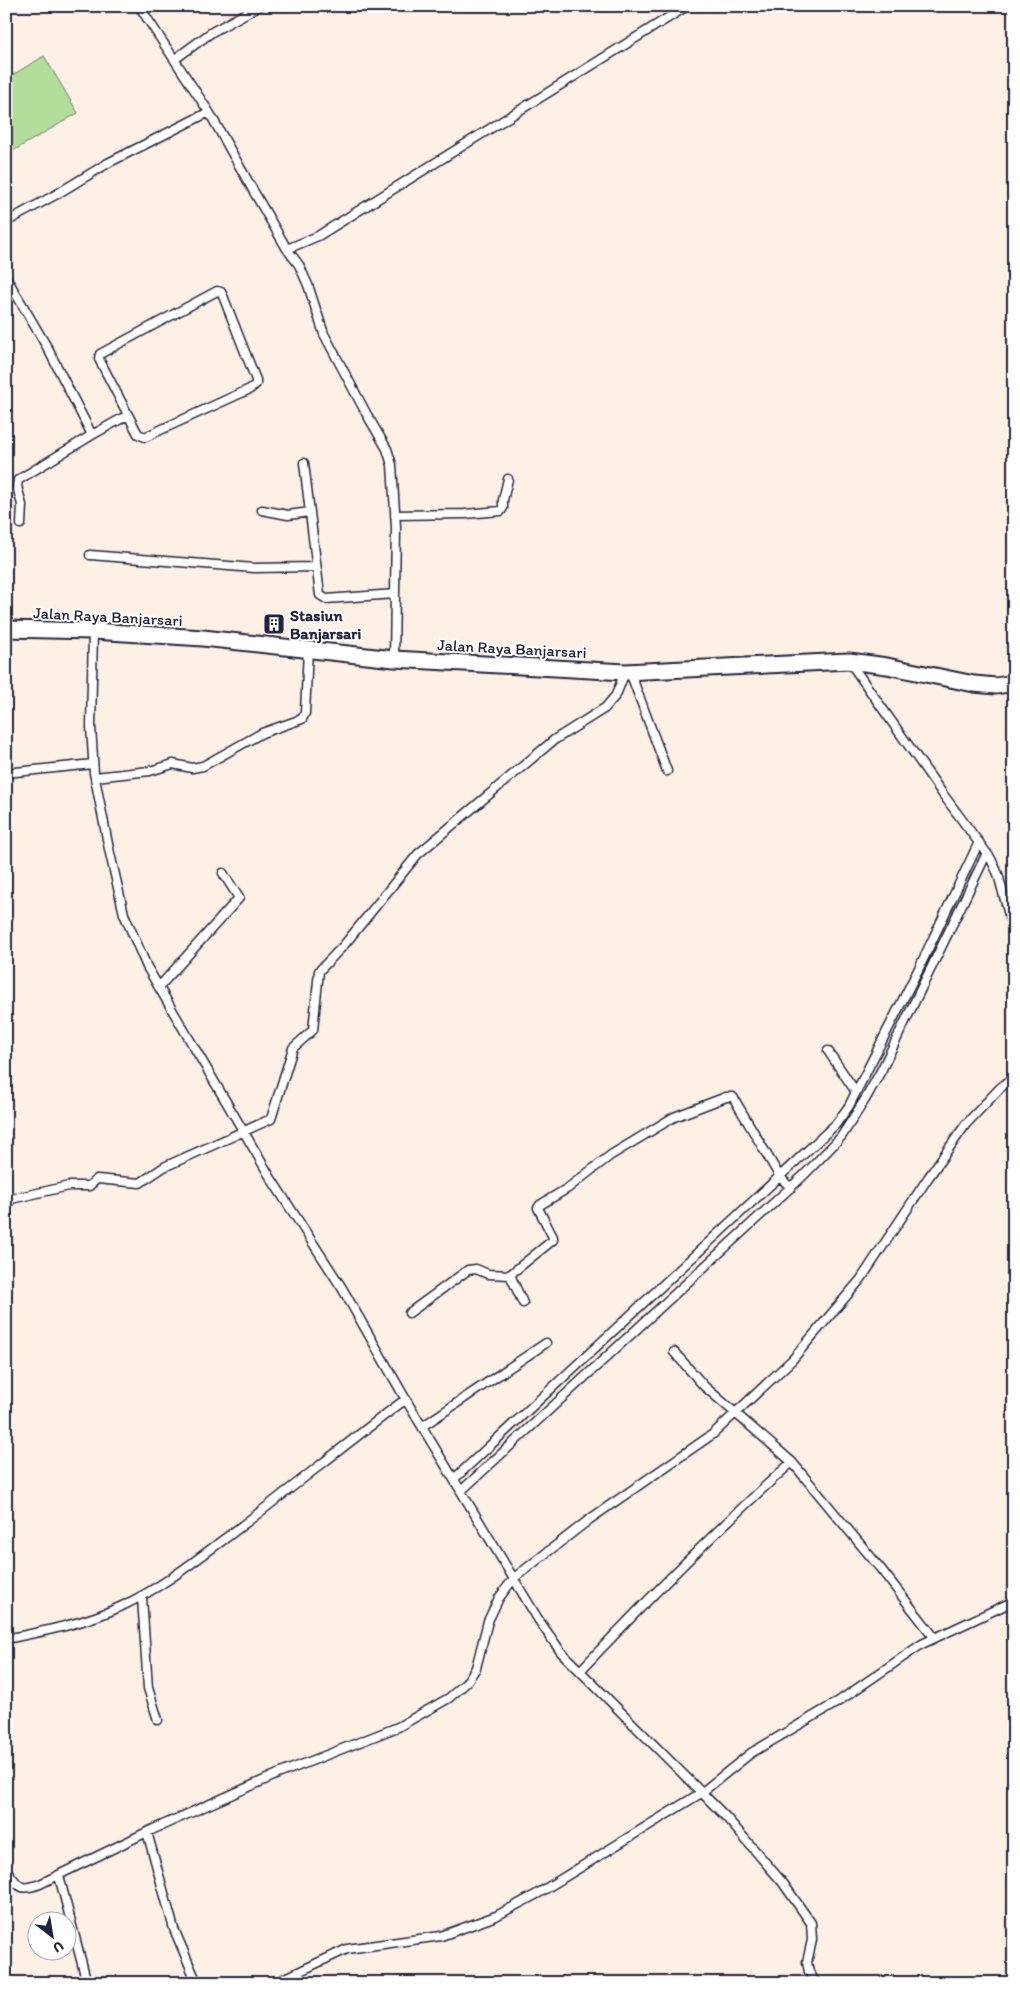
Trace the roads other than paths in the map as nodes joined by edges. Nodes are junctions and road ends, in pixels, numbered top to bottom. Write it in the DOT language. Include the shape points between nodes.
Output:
graph roads {
  1 [pos="139,6"];
  2 [pos="259,6"];
  3 [pos="687,6"];
  4 [pos="175,59"];
  5 [pos="209,112"];
  6 [pos="6,222"];
  7 [pos="287,249"];
  8 [pos="6,277"];
  9 [pos="128,414"];
  10 [pos="92,435"];
  11 [pos="304,463"];
  12 [pos="508,479"];
  13 [pos="262,510"];
  14 [pos="310,512"];
  15 [pos="395,515"];
  16 [pos="21,524"];
  17 [pos="90,555"];
  18 [pos="316,568"];
  19 [pos="395,594"];
  20 [pos="6,629"];
  21 [pos="93,631"];
  22 [pos="308,649"];
  23 [pos="394,659"];
  24 [pos="849,661"];
  25 [pos="628,672"];
  26 [pos="1014,683"];
  27 [pos="93,764"];
  28 [pos="667,771"];
  29 [pos="6,773"];
  30 [pos="95,777"];
  31 [pos="983,848"];
  32 [pos="224,873"];
  33 [pos="1014,934"];
  34 [pos="158,987"];
  35 [pos="893,1030"];
  36 [pos="828,1051"];
  37 [pos="1014,1077"];
  38 [pos="856,1092"];
  39 [pos="853,1108"];
  40 [pos="244,1131"];
  41 [pos="815,1155"];
  42 [pos="786,1183"];
  43 [pos="6,1208"];
  44 [pos="729,1235"];
  45 [pos="511,1275"];
  46 [pos="523,1303"];
  47 [pos="409,1314"];
  48 [pos="642,1314"];
  49 [pos="546,1343"];
  50 [pos="674,1352"];
  51 [pos="406,1398"];
  52 [pos="547,1402"];
  53 [pos="736,1415"];
  54 [pos="422,1426"];
  55 [pos="792,1462"];
  56 [pos="454,1479"];
  57 [pos="462,1491"];
  58 [pos="514,1578"];
  59 [pos="142,1596"];
  60 [pos="1014,1601"];
  61 [pos="934,1637"];
  62 [pos="6,1639"];
  63 [pos="580,1671"];
  64 [pos="158,1720"];
  65 [pos="701,1793"];
  66 [pos="147,1832"];
  67 [pos="6,1870"];
  68 [pos="59,1876"];
  69 [pos="87,1983"];
  70 [pos="197,1983"];
  71 [pos="275,1983"];
  72 [pos="816,1983"];
  1 -- 4 [label="street"];
  2 -- 4 [label="street" via="212,32"];
  3 -- 7 [label="street" via="326,231"];
  4 -- 5 [label="street"];
  5 -- 6 [label="street" via="138,146"];
  5 -- 7 [label="street"];
  7 -- 15 [label="street" via="305,278 324,334 388,449"];
  8 -- 10 [label="street" via="47,347"];
  9 -- 9 [label="street" via="138,434 145,437 255,386 256,380 221,292 217,290 100,354 98,358"];
  9 -- 10 [label="street"];
  10 -- 16 [label="street" via="18,480"];
  11 -- 14 [label="street"];
  12 -- 15 [label="street" via="501,510"];
  13 -- 14 [label="street" via="288,515"];
  14 -- 18 [label="street"];
  15 -- 19 [label="street"];
  17 -- 18 [label="street" via="254,568"];
  18 -- 19 [label="street" via="320,595 326,599"];
  19 -- 23 [label="street"];
  20 -- 21 [label="highway, Jalan Raya Banjarsari"];
  21 -- 22 [label="highway, Jalan Raya Banjarsari"];
  21 -- 27 [label="street"];
  22 -- 23 [label="highway, Jalan Raya Banjarsari"];
  22 -- 30 [label="street" via="302,719 262,733 203,766 192,768 173,764 146,772"];
  23 -- 25 [label="highway, Jalan Raya Banjarsari"];
  24 -- 25 [label="highway, Jalan Raya Banjarsari"];
  24 -- 26 [label="highway, Jalan Raya Banjarsari" via="996,686"];
  24 -- 31 [label="street"];
  25 -- 28 [label="street"];
  25 -- 40 [label="street" via="605,708 554,740 418,854 319,971 314,1030 293,1048 271,1119"];
  27 -- 29 [label="street"];
  27 -- 30 [label="street"];
  30 -- 34 [label="street" via="124,914"];
  31 -- 33 [label="street" via="998,874"];
  31 -- 35 [label="street"];
  31 -- 35 [label="street"];
  32 -- 34 [label="street" via="239,898"];
  34 -- 40 [label="street"];
  35 -- 38 [label="street"];
  35 -- 39 [label="street" via="882,1069"];
  36 -- 38 [label="street"];
  37 -- 53 [label="street" via="966,1124 842,1303 792,1360"];
  38 -- 39 [label="street"];
  39 -- 41 [label="street" via="836,1124"];
  39 -- 41 [label="street" via="841,1137"];
  40 -- 43 [label="street" via="164,1167 140,1183 97,1179 89,1186 69,1186 11,1199"];
  40 -- 51 [label="street"];
  41 -- 42 [label="street"];
  41 -- 42 [label="street"];
  42 -- 44 [label="street"];
  42 -- 44 [label="street"];
  42 -- 45 [label="street" via="736,1100 726,1096 674,1117 611,1155 540,1205 538,1208 553,1240"];
  44 -- 48 [label="street"];
  44 -- 48 [label="street"];
  45 -- 46 [label="street"];
  45 -- 47 [label="street" via="488,1274 472,1269"];
  48 -- 52 [label="street"];
  48 -- 52 [label="street"];
  49 -- 54 [label="street"];
  50 -- 53 [label="street"];
  51 -- 54 [label="street"];
  51 -- 59 [label="street" via="256,1515"];
  52 -- 56 [label="street"];
  52 -- 57 [label="street"];
  53 -- 55 [label="street"];
  53 -- 58 [label="street" via="590,1519"];
  54 -- 56 [label="street"];
  55 -- 61 [label="street"];
  55 -- 63 [label="street" via="647,1600"];
  56 -- 57 [label="street"];
  57 -- 58 [label="street"];
  58 -- 63 [label="street" via="552,1639"];
  58 -- 66 [label="street" via="488,1621 476,1668 466,1683 449,1698 398,1728 278,1774"];
  59 -- 62 [label="street" via="69,1625"];
  59 -- 64 [label="street" via="148,1688"];
  60 -- 61 [label="street"];
  61 -- 65 [label="street" via="836,1703 751,1753"];
  63 -- 65 [label="street"];
  65 -- 71 [label="street" via="496,1916 441,1936 347,1950"];
  65 -- 72 [label="street" via="784,1883 811,1923 812,1940 807,1962"];
  66 -- 68 [label="street"];
  66 -- 70 [label="street" via="174,1929"];
  67 -- 68 [label="street" via="25,1889"];
  68 -- 69 [label="street"];
}
